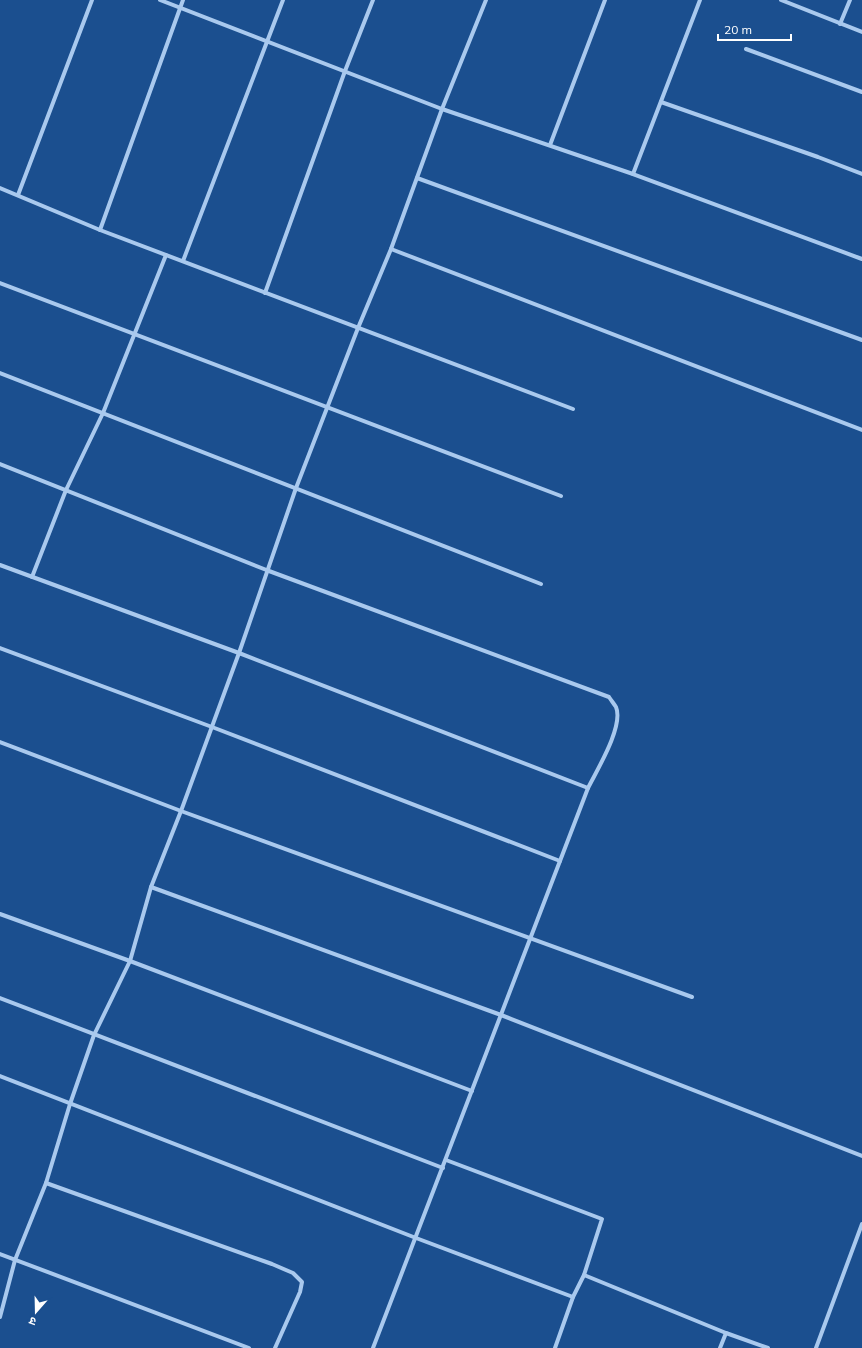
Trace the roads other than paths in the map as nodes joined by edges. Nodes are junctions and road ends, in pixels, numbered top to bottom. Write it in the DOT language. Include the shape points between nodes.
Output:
graph roads {
  1 [pos="92,0"];
  2 [pos="160,0"];
  3 [pos="183,0"];
  4 [pos="283,0"];
  5 [pos="373,0"];
  6 [pos="486,0"];
  7 [pos="605,0"];
  8 [pos="700,0"];
  9 [pos="780,0"];
  10 [pos="850,0"];
  11 [pos="180,8"];
  12 [pos="840,24"];
  13 [pos="862,32"];
  14 [pos="267,41"];
  15 [pos="746,49"];
  16 [pos="345,71"];
  17 [pos="862,92"];
  18 [pos="661,102"];
  19 [pos="442,109"];
  20 [pos="550,145"];
  21 [pos="633,174"];
  22 [pos="862,174"];
  23 [pos="417,178"];
  24 [pos="0,188"];
  25 [pos="18,195"];
  26 [pos="100,230"];
  27 [pos="391,249"];
  28 [pos="166,255"];
  29 [pos="862,259"];
  30 [pos="183,261"];
  31 [pos="0,283"];
  32 [pos="265,292"];
  33 [pos="358,328"];
  34 [pos="134,335"];
  35 [pos="862,340"];
  36 [pos="0,373"];
  37 [pos="327,408"];
  38 [pos="573,409"];
  39 [pos="103,413"];
  40 [pos="862,430"];
  41 [pos="0,464"];
  42 [pos="296,488"];
  43 [pos="66,490"];
  44 [pos="561,496"];
  45 [pos="0,565"];
  46 [pos="269,571"];
  47 [pos="32,577"];
  48 [pos="541,584"];
  49 [pos="0,648"];
  50 [pos="239,653"];
  51 [pos="212,727"];
  52 [pos="0,742"];
  53 [pos="588,788"];
  54 [pos="181,811"];
  55 [pos="560,861"];
  56 [pos="151,887"];
  57 [pos="0,914"];
  58 [pos="531,938"];
  59 [pos="130,961"];
  60 [pos="692,997"];
  61 [pos="0,998"];
  62 [pos="501,1015"];
  63 [pos="94,1035"];
  64 [pos="0,1076"];
  65 [pos="472,1090"];
  66 [pos="70,1104"];
  67 [pos="862,1156"];
  68 [pos="446,1160"];
  69 [pos="443,1168"];
  70 [pos="46,1183"];
  71 [pos="862,1224"];
  72 [pos="416,1238"];
  73 [pos="0,1254"];
  74 [pos="15,1260"];
  75 [pos="584,1275"];
  76 [pos="573,1297"];
  77 [pos="0,1317"];
  78 [pos="726,1333"];
  79 [pos="249,1348"];
  80 [pos="275,1348"];
  81 [pos="373,1348"];
  82 [pos="554,1348"];
  83 [pos="720,1348"];
  84 [pos="768,1348"];
  85 [pos="816,1348"];
  1 -- 25 [label="street"];
  2 -- 11 [label="street"];
  3 -- 11 [label="street"];
  4 -- 14 [label="street"];
  5 -- 16 [label="street"];
  6 -- 19 [label="street"];
  7 -- 20 [label="street"];
  8 -- 18 [label="street"];
  9 -- 12 [label="street"];
  10 -- 12 [label="street"];
  11 -- 14 [label="street"];
  11 -- 26 [label="street"];
  12 -- 13 [label="street"];
  14 -- 16 [label="street"];
  14 -- 30 [label="street"];
  15 -- 17 [label="street"];
  16 -- 19 [label="street"];
  16 -- 32 [label="street"];
  18 -- 21 [label="street"];
  18 -- 22 [label="street"];
  19 -- 20 [label="street"];
  19 -- 23 [label="street"];
  20 -- 21 [label="street"];
  21 -- 29 [label="street"];
  23 -- 27 [label="street"];
  23 -- 35 [label="street"];
  24 -- 25 [label="street"];
  25 -- 26 [label="street"];
  26 -- 28 [label="street"];
  27 -- 33 [label="street"];
  27 -- 40 [label="street"];
  28 -- 30 [label="street"];
  28 -- 34 [label="street"];
  30 -- 32 [label="street"];
  31 -- 34 [label="street"];
  32 -- 33 [label="street"];
  33 -- 37 [label="street"];
  33 -- 38 [label="street"];
  34 -- 37 [label="street"];
  34 -- 39 [label="street"];
  36 -- 39 [label="street"];
  37 -- 42 [label="street"];
  37 -- 44 [label="street"];
  39 -- 42 [label="street"];
  39 -- 43 [label="street"];
  41 -- 43 [label="street"];
  42 -- 46 [label="street"];
  42 -- 48 [label="street"];
  43 -- 46 [label="street"];
  43 -- 47 [label="street"];
  45 -- 47 [label="street"];
  46 -- 50 [label="street"];
  46 -- 53 [label="street" via="609,697 616,708 614,735"];
  47 -- 50 [label="street"];
  49 -- 51 [label="street"];
  50 -- 51 [label="street"];
  50 -- 53 [label="street"];
  51 -- 54 [label="street"];
  51 -- 55 [label="street"];
  52 -- 54 [label="street"];
  53 -- 55 [label="street"];
  54 -- 56 [label="street"];
  54 -- 58 [label="street"];
  55 -- 58 [label="street"];
  56 -- 59 [label="street"];
  56 -- 62 [label="street"];
  57 -- 59 [label="street"];
  58 -- 60 [label="street"];
  58 -- 62 [label="street"];
  59 -- 63 [label="street"];
  59 -- 65 [label="street"];
  61 -- 63 [label="street"];
  62 -- 65 [label="street"];
  62 -- 67 [label="street"];
  63 -- 66 [label="street"];
  63 -- 69 [label="street"];
  64 -- 66 [label="street"];
  65 -- 68 [label="street"];
  66 -- 70 [label="street"];
  66 -- 72 [label="street"];
  68 -- 69 [label="street"];
  68 -- 75 [label="street" via="602,1219"];
  69 -- 72 [label="street"];
  70 -- 74 [label="street"];
  70 -- 80 [label="street" via="293,1273 302,1282 300,1292"];
  71 -- 85 [label="street"];
  72 -- 76 [label="street"];
  72 -- 81 [label="street"];
  73 -- 74 [label="street"];
  74 -- 77 [label="street"];
  74 -- 79 [label="street"];
  75 -- 76 [label="street"];
  75 -- 78 [label="street"];
  76 -- 82 [label="street"];
  78 -- 83 [label="street"];
  78 -- 84 [label="street"];
}
